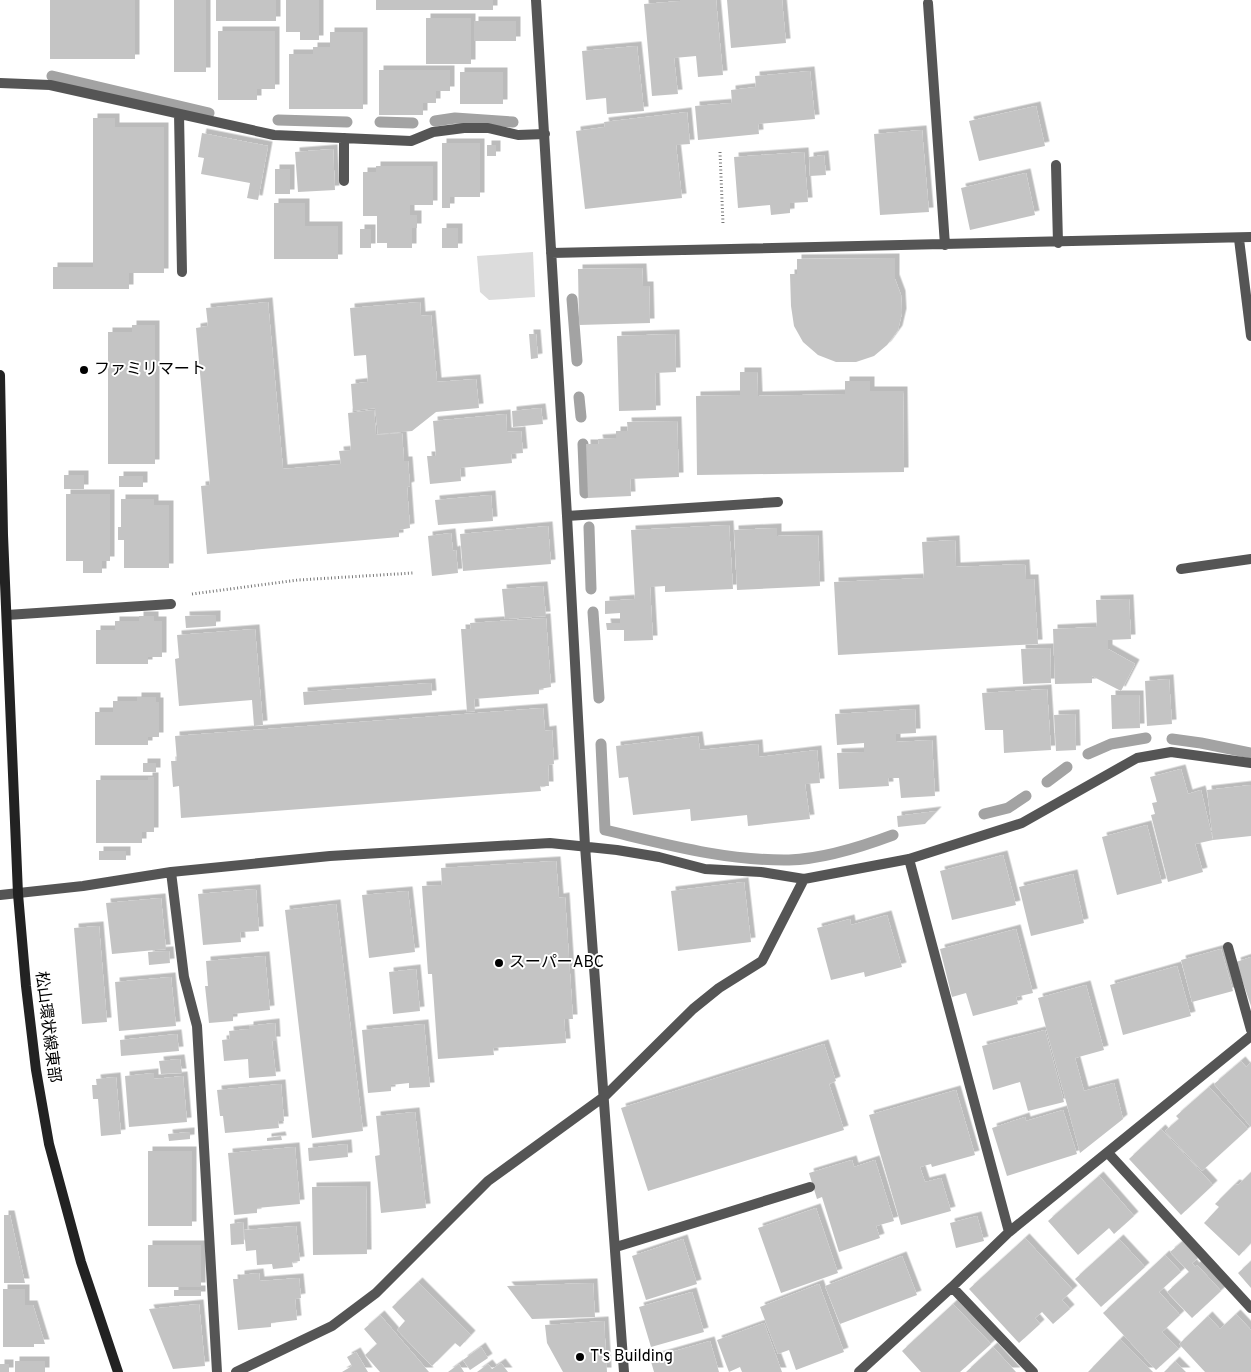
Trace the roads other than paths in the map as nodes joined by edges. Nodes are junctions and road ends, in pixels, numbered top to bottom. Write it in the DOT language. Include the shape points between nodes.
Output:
graph roads {
  1 [pos="536,0"];
  2 [pos="928,3"];
  3 [pos="0,83"];
  4 [pos="179,114"];
  5 [pos="545,134"];
  6 [pos="344,138"];
  7 [pos="1056,165"];
  8 [pos="344,181"];
  9 [pos="1251,237"];
  10 [pos="1239,238"];
  11 [pos="1058,243"];
  12 [pos="945,245"];
  13 [pos="551,253"];
  14 [pos="182,272"];
  15 [pos="1251,336"];
  16 [pos="0,375"];
  17 [pos="778,502"];
  18 [pos="567,516"];
  19 [pos="1251,559"];
  20 [pos="1181,568"];
  21 [pos="171,604"];
  22 [pos="7,615"];
  23 [pos="1251,763"];
  24 [pos="585,846"];
  25 [pos="909,859"];
  26 [pos="171,872"];
  27 [pos="804,879"];
  28 [pos="18,894"];
  29 [pos="0,895"];
  30 [pos="1228,947"];
  31 [pos="1251,1030"];
  32 [pos="1251,1036"];
  33 [pos="604,1096"];
  34 [pos="1108,1153"];
  35 [pos="810,1187"];
  36 [pos="1009,1232"];
  37 [pos="616,1247"];
  38 [pos="952,1287"];
  39 [pos="1251,1308"];
  40 [pos="118,1372"];
  41 [pos="217,1372"];
  42 [pos="236,1372"];
  43 [pos="624,1372"];
  44 [pos="859,1372"];
  45 [pos="1033,1372"];
  1 -- 5 [label="street"];
  2 -- 12 [label="street"];
  3 -- 4 [label="street" via="50,85"];
  4 -- 6 [label="street" via="274,135"];
  4 -- 14 [label="street"];
  5 -- 6 [label="street" via="518,135 488,128 464,128 434,132 411,142"];
  5 -- 13 [label="street"];
  6 -- 8 [label="street"];
  7 -- 11 [label="street"];
  9 -- 10 [label="street"];
  10 -- 11 [label="street"];
  10 -- 15 [label="street"];
  11 -- 12 [label="street"];
  12 -- 13 [label="street"];
  13 -- 18 [label="street"];
  16 -- 22 [label="street, 松山環状線東部"];
  17 -- 18 [label="street"];
  18 -- 24 [label="street"];
  19 -- 20 [label="street"];
  21 -- 22 [label="street"];
  22 -- 28 [label="street, 松山環状線東部"];
  23 -- 25 [label="street" via="1171,752 1137,758 1022,823"];
  24 -- 26 [label="street" via="550,843 330,856"];
  24 -- 27 [label="street" via="659,857 705,869 762,872"];
  24 -- 33 [label="street"];
  25 -- 27 [label="street"];
  25 -- 36 [label="street"];
  26 -- 28 [label="street"];
  26 -- 41 [label="street" via="184,977 197,1026"];
  27 -- 33 [label="street" via="762,961 693,1009"];
  28 -- 29 [label="street"];
  28 -- 40 [label="street, 松山環状線東部" via="36,1070 49,1144 81,1262"];
  30 -- 31 [label="street"];
  32 -- 34 [label="street"];
  33 -- 37 [label="street"];
  33 -- 42 [label="street" via="488,1181 376,1293 332,1326"];
  34 -- 36 [label="street"];
  34 -- 39 [label="street"];
  35 -- 37 [label="street"];
  36 -- 38 [label="street"];
  37 -- 43 [label="street"];
  38 -- 44 [label="street"];
  38 -- 45 [label="street"];
}
